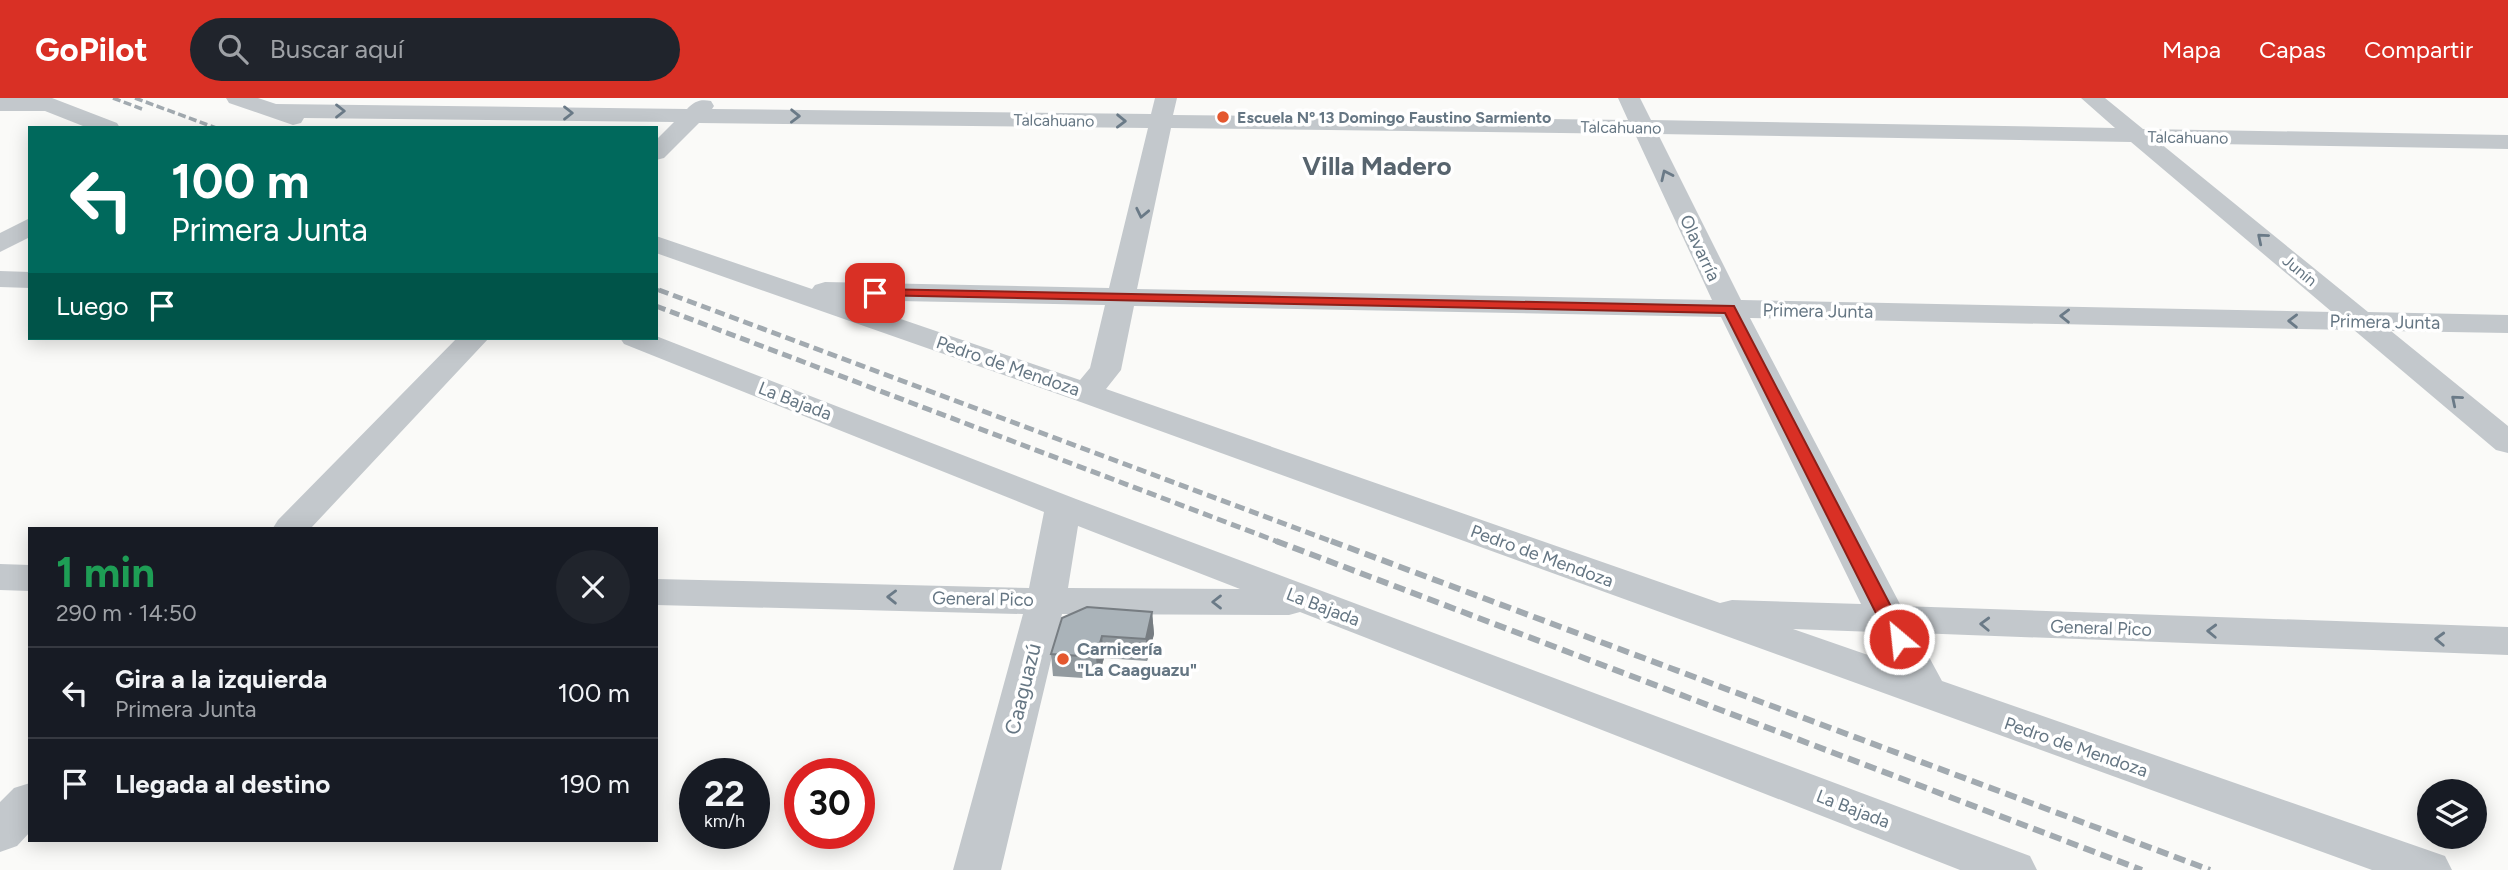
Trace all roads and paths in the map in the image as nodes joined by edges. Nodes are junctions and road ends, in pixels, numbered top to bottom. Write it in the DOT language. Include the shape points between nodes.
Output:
graph roads {
  1 [pos="238,98"];
  2 [pos="1629,98"];
  3 [pos="2092,98"];
  4 [pos="39,101"];
  5 [pos="0,104"];
  6 [pos="703,106"];
  7 [pos="1164,110"];
  8 [pos="272,111"];
  9 [pos="104,126"];
  10 [pos="315,126"];
  11 [pos="1643,127"];
  12 [pos="2140,136"];
  13 [pos="2508,142"];
  14 [pos="658,151"];
  15 [pos="28,227"];
  16 [pos="0,244"];
  17 [pos="658,245"];
  18 [pos="0,279"];
  19 [pos="28,280"];
  20 [pos="793,290"];
  21 [pos="1123,299"];
  22 [pos="1729,309"];
  23 [pos="2362,322"];
  24 [pos="2508,324"];
  25 [pos="472,340"];
  26 [pos="640,340"];
  27 [pos="1086,393"];
  28 [pos="2508,443"];
  29 [pos="1063,507"];
  30 [pos="292,527"];
  31 [pos="0,577"];
  32 [pos="28,578"];
  33 [pos="658,592"];
  34 [pos="1046,601"];
  35 [pos="1310,602"];
  36 [pos="1694,611"];
  37 [pos="1888,621"];
  38 [pos="2508,641"];
  39 [pos="1929,695"];
  40 [pos="28,803"];
  41 [pos="0,832"];
  42 [pos="977,870"];
  43 [pos="2013,870"];
  44 [pos="2428,870"];
  1 -- 8 [label="street"];
  2 -- 11 [label="street, Olavarría"];
  3 -- 12 [label="street, Junín"];
  4 -- 5 [label="street"];
  4 -- 9 [label="street"];
  6 -- 7 [label="street, Talcahuano, one-way"];
  8 -- 6 [label="street, Talcahuano, one-way"];
  6 -- 14 [label="street"];
  7 -- 11 [label="street, Talcahuano"];
  7 -- 21 [label="street, one-way"];
  8 -- 10 [label="street"];
  11 -- 12 [label="street, Talcahuano"];
  22 -- 11 [label="street, Olavarría, one-way"];
  12 -- 13 [label="street, Talcahuano"];
  23 -- 12 [label="street, Junín, one-way"];
  15 -- 16 [label="street"];
  17 -- 20 [label="street, Pedro de Mendoza"];
  18 -- 19 [label="street"];
  20 -- 21 [label="street, Primera Junta"];
  20 -- 27 [label="street, Pedro de Mendoza"];
  21 -- 22 [label="street, Primera Junta"];
  21 -- 27 [label="street" via="1105,370"];
  23 -- 22 [label="street, Primera Junta, one-way"];
  22 -- 37 [label="street, Olavarría"];
  23 -- 24 [label="street, Primera Junta"];
  28 -- 23 [label="street, Junín, one-way"];
  25 -- 30 [label="street"];
  26 -- 29 [label="street, La Bajada"];
  27 -- 36 [label="street, Pedro de Mendoza"];
  29 -- 34 [label="street, Caaguazú"];
  29 -- 35 [label="street, La Bajada"];
  31 -- 32 [label="street"];
  34 -- 33 [label="street, General Pico, one-way"];
  35 -- 34 [label="street, General Pico, one-way"];
  34 -- 42 [label="street, Caaguazú"];
  35 -- 43 [label="street, La Bajada"];
  36 -- 37 [label="street, General Pico"];
  36 -- 39 [label="street, Pedro de Mendoza"];
  38 -- 37 [label="street, General Pico, one-way"];
  37 -- 39 [label="street, Olavarría"];
  39 -- 44 [label="street, Pedro de Mendoza"];
  40 -- 41 [label="street"];
}
